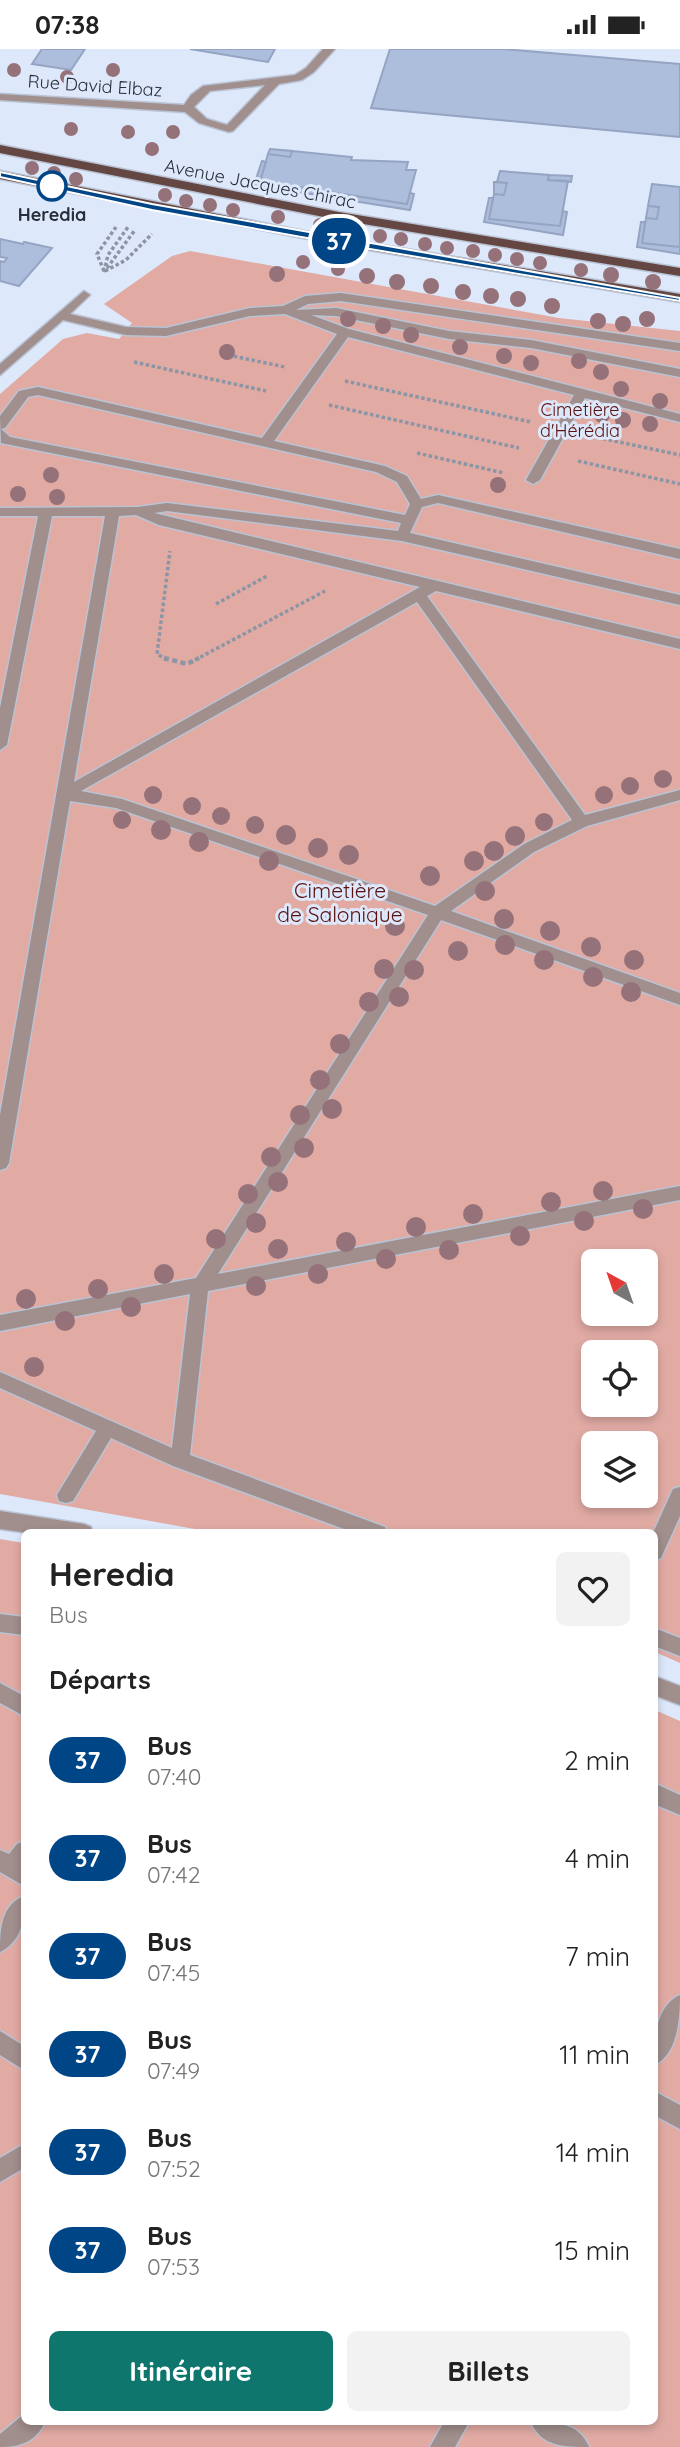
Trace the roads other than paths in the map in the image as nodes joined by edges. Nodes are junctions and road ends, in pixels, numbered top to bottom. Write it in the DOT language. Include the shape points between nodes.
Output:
graph roads {
  1 [pos="329,49"];
  2 [pos="275,81"];
  3 [pos="0,97"];
  4 [pos="188,108"];
  5 [pos="0,149"];
  6 [pos="0,175"];
  7 [pos="680,272"];
  8 [pos="84,295"];
  9 [pos="680,298"];
  10 [pos="286,310"];
  11 [pos="61,316"];
  12 [pos="345,332"];
  13 [pos="680,347"];
  14 [pos="0,371"];
  15 [pos="680,373"];
  16 [pos="581,393"];
  17 [pos="680,418"];
  18 [pos="0,425"];
  19 [pos="0,433"];
  20 [pos="265,443"];
  21 [pos="533,480"];
  22 [pos="417,503"];
  23 [pos="113,511"];
  24 [pos="138,511"];
  25 [pos="0,512"];
  26 [pos="46,512"];
  27 [pos="410,520"];
  28 [pos="402,536"];
  29 [pos="680,554"];
  30 [pos="434,586"];
  31 [pos="419,595"];
  32 [pos="680,600"];
  33 [pos="680,644"];
  34 [pos="0,745"];
  35 [pos="64,794"];
  36 [pos="680,795"];
  37 [pos="582,823"];
  38 [pos="438,912"];
  39 [pos="680,999"];
  40 [pos="0,1163"];
  41 [pos="680,1193"];
  42 [pos="200,1287"];
  43 [pos="0,1323"];
  44 [pos="0,1380"];
  45 [pos="107,1429"];
  46 [pos="180,1460"];
  47 [pos="66,1495"];
  48 [pos="680,1495"];
  49 [pos="0,1520"];
  50 [pos="58,1529"];
  51 [pos="366,1529"];
  52 [pos="658,1543"];
  53 [pos="0,1623"];
  54 [pos="21,1626"];
  55 [pos="658,1639"];
  56 [pos="680,1647"];
  57 [pos="658,1687"];
  58 [pos="0,1692"];
  59 [pos="680,1696"];
  60 [pos="21,1705"];
  61 [pos="658,1795"];
  62 [pos="680,1805"];
  63 [pos="21,1910"];
  64 [pos="0,1941"];
  65 [pos="680,2006"];
  66 [pos="0,2042"];
  67 [pos="658,2047"];
  68 [pos="21,2057"];
  69 [pos="658,2104"];
  70 [pos="680,2118"];
  71 [pos="21,2157"];
  72 [pos="0,2171"];
  73 [pos="29,2425"];
  74 [pos="455,2425"];
  75 [pos="547,2425"];
  76 [pos="3,2447"];
  77 [pos="442,2447"];
  78 [pos="578,2447"];
  1 -- 2 [label="street" via="298,78"];
  2 -- 4 [label="street" via="207,88"];
  2 -- 4 [label="street" via="229,129 203,121"];
  3 -- 4 [label="street, Rue David Elbaz"];
  5 -- 7 [label="main road, Avenue Jacques Chirac" via="212,194"];
  6 -- 9 [label="main road, Avenue Jacques Chirac" via="346,243"];
  8 -- 11 [label="street"];
  10 -- 11 [label="street" via="250,312 166,332 126,331"];
  10 -- 12 [label="street"];
  10 -- 13 [label="street" via="305,300 341,297"];
  10 -- 15 [label="street" via="337,312"];
  11 -- 14 [label="street"];
  12 -- 16 [label="street"];
  12 -- 20 [label="street"];
  16 -- 17 [label="street"];
  16 -- 21 [label="street"];
  18 -- 20 [label="street" via="24,394 38,391"];
  19 -- 27 [label="street" via="6,440"];
  20 -- 22 [label="street" via="380,469 402,479"];
  22 -- 27 [label="street"];
  22 -- 29 [label="street" via="438,499"];
  23 -- 24 [label="street"];
  23 -- 26 [label="street"];
  23 -- 35 [label="street"];
  24 -- 28 [label="street" via="167,507"];
  24 -- 30 [label="street" via="159,521"];
  25 -- 26 [label="street"];
  26 -- 34 [label="street"];
  27 -- 28 [label="street"];
  28 -- 32 [label="street"];
  30 -- 31 [label="street"];
  30 -- 33 [label="street"];
  31 -- 35 [label="street"];
  31 -- 37 [label="street"];
  35 -- 38 [label="street" via="117,803"];
  35 -- 40 [label="street"];
  36 -- 37 [label="street"];
  37 -- 38 [label="street" via="529,848"];
  38 -- 39 [label="street"];
  38 -- 42 [label="street"];
  41 -- 42 [label="street"];
  42 -- 43 [label="street"];
  42 -- 46 [label="street"];
  44 -- 45 [label="street"];
  45 -- 46 [label="street"];
  45 -- 47 [label="street"];
  46 -- 51 [label="street"];
  48 -- 52 [label="street"];
  49 -- 50 [label="street"];
  53 -- 54 [label="street"];
  55 -- 56 [label="street"];
  57 -- 59 [label="street"];
  58 -- 60 [label="street"];
  61 -- 62 [label="street"];
  63 -- 64 [label="street"];
  65 -- 67 [label="street"];
  66 -- 68 [label="street"];
  69 -- 70 [label="street"];
  71 -- 72 [label="street"];
  73 -- 76 [label="street"];
  74 -- 77 [label="street"];
  75 -- 78 [label="street"];
}
